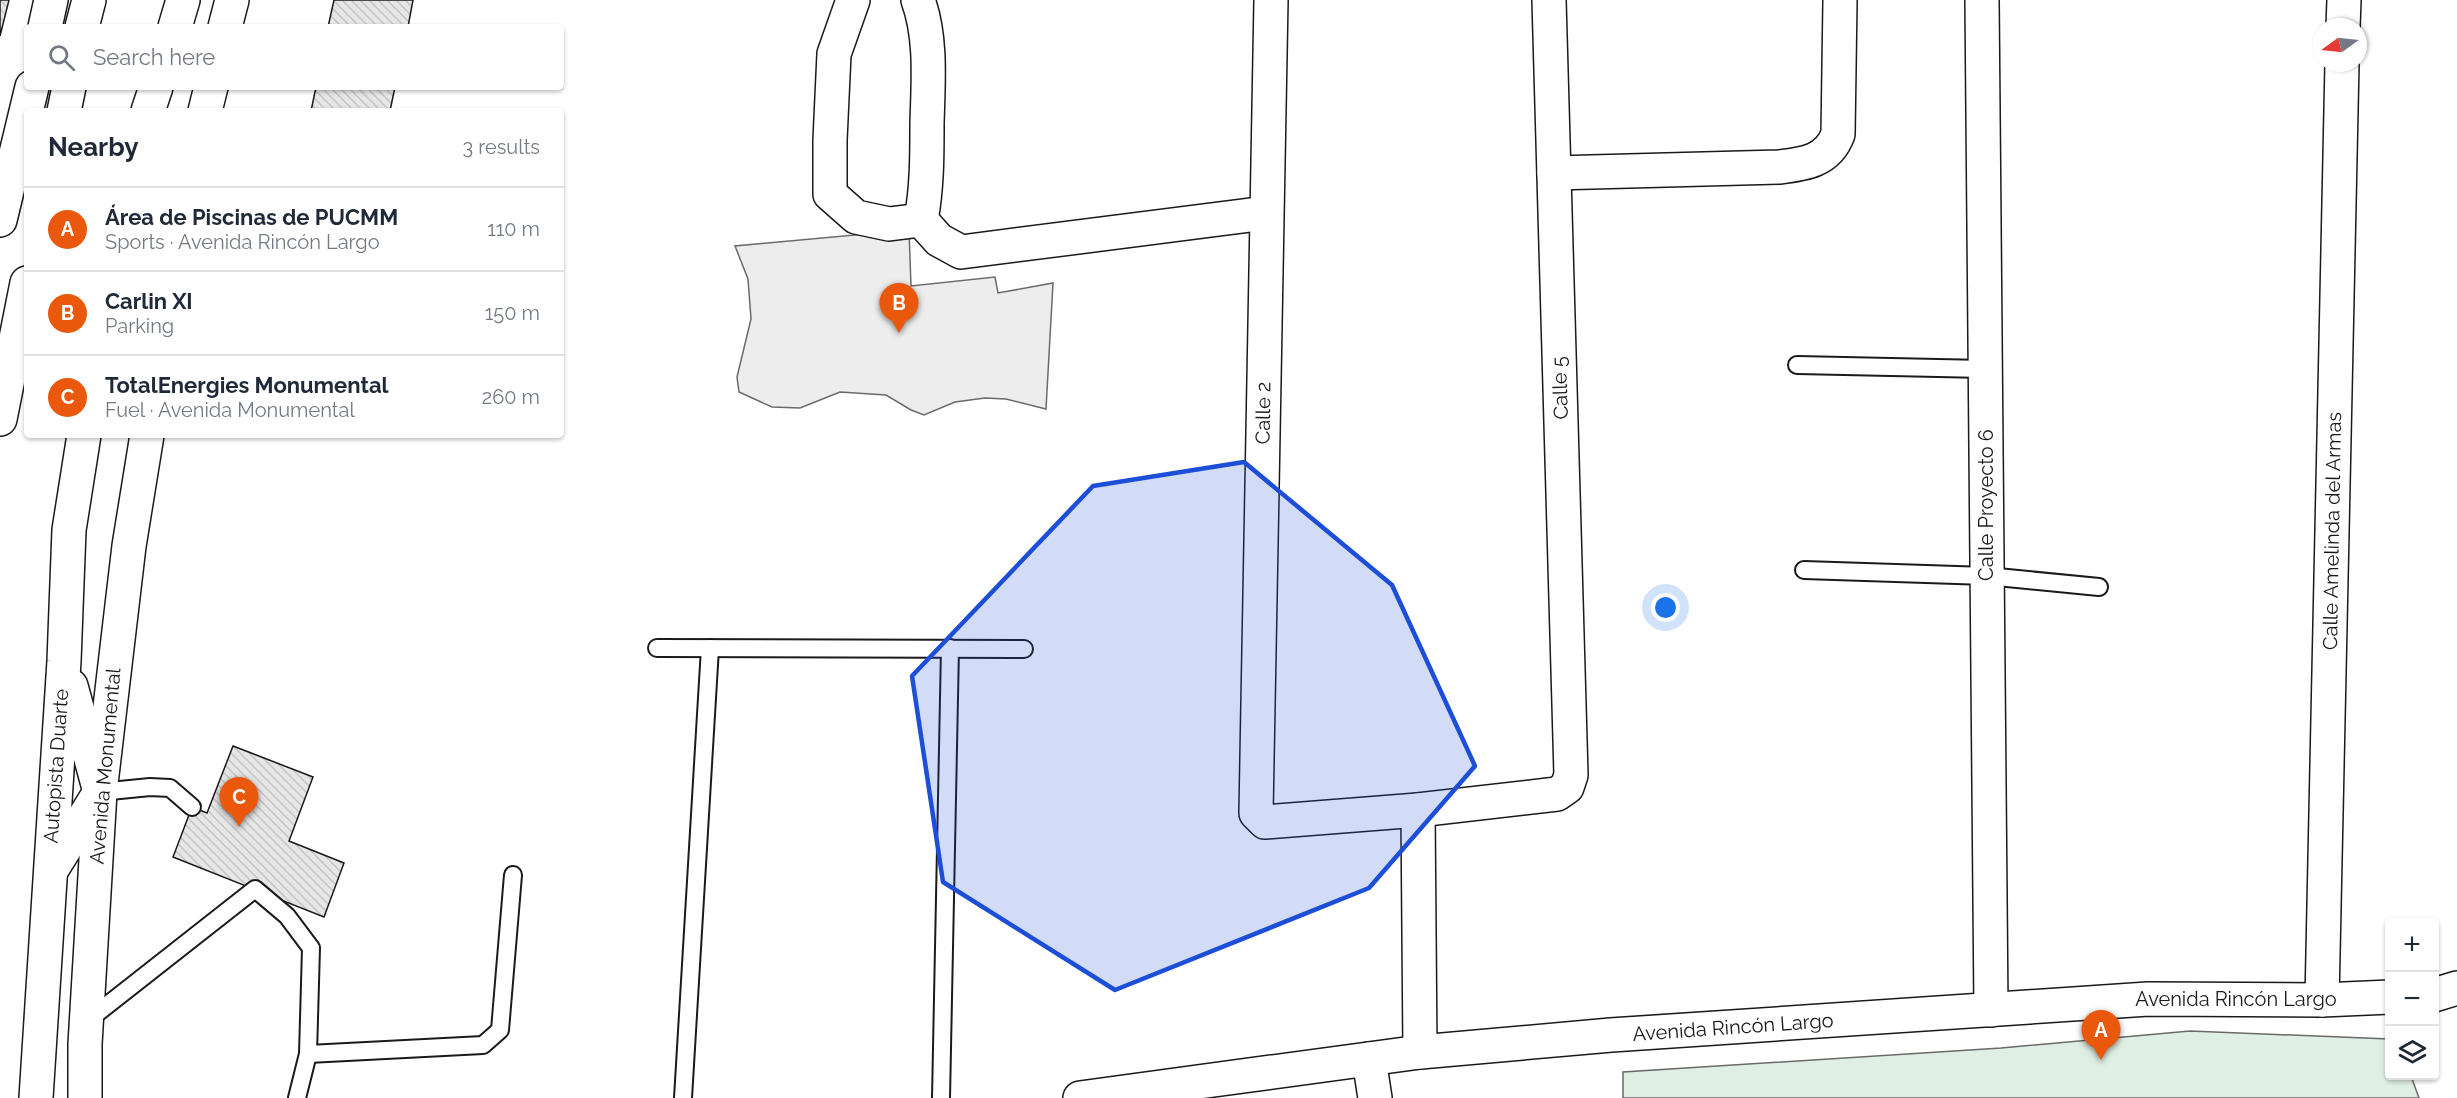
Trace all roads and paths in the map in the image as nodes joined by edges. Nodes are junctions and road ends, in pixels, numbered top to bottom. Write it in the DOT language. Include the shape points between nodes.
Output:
graph roads {
  1 [pos="51,0"];
  2 [pos="89,0"];
  3 [pos="183,0"];
  4 [pos="232,0"];
  5 [pos="852,0"];
  6 [pos="918,0"];
  7 [pos="1271,0"];
  8 [pos="1550,0"];
  9 [pos="1982,0"];
  10 [pos="2344,0"];
  11 [pos="1840,1"];
  12 [pos="2343,18"];
  13 [pos="46,24"];
  14 [pos="83,24"];
  15 [pos="176,24"];
  16 [pos="226,24"];
  17 [pos="2342,72"];
  18 [pos="31,90"];
  19 [pos="68,90"];
  20 [pos="155,90"];
  21 [pos="210,90"];
  22 [pos="27,108"];
  23 [pos="65,108"];
  24 [pos="149,108"];
  25 [pos="206,108"];
  26 [pos="24,120"];
  27 [pos="1554,173"];
  28 [pos="1266,213"];
  29 [pos="0,220"];
  30 [pos="921,220"];
  31 [pos="24,298"];
  32 [pos="1797,365"];
  33 [pos="1985,369"];
  34 [pos="0,419"];
  35 [pos="84,438"];
  36 [pos="147,438"];
  37 [pos="1804,570"];
  38 [pos="1987,576"];
  39 [pos="2099,587"];
  40 [pos="657,648"];
  41 [pos="710,648"];
  42 [pos="951,648"];
  43 [pos="1024,648"];
  44 [pos="64,661"];
  45 [pos="100,792"];
  46 [pos="192,807"];
  47 [pos="1418,810"];
  48 [pos="49,873"];
  49 [pos="513,875"];
  50 [pos="2457,988"];
  51 [pos="2439,993"];
  52 [pos="2385,997"];
  53 [pos="2322,1000"];
  54 [pos="1991,1010"];
  55 [pos="86,1022"];
  56 [pos="1420,1052"];
  57 [pos="308,1054"];
  58 [pos="1369,1059"];
  59 [pos="36,1098"];
  60 [pos="85,1098"];
  61 [pos="297,1098"];
  62 [pos="683,1098"];
  63 [pos="941,1098"];
  64 [pos="1080,1098"];
  65 [pos="1375,1098"];
  1 -- 13 [label="main road"];
  2 -- 14 [label="main road"];
  3 -- 15 [label="main road"];
  4 -- 16 [label="main road"];
  5 -- 30 [label="main road" via="834,54 830,194 856,217 889,224"];
  6 -- 30 [label="main road" via="923,13 928,72 926,194"];
  7 -- 28 [label="main road, Calle 2"];
  8 -- 27 [label="main road, Calle 5"];
  9 -- 33 [label="main road, Calle Proyecto 6"];
  10 -- 12 [label="main road"];
  11 -- 27 [label="main road" via="1838,134 1824,155 1811,162 1779,167"];
  17 -- 53 [label="main road, Calle Amelinda del Armas"];
  18 -- 22 [label="main road"];
  19 -- 23 [label="main road"];
  20 -- 24 [label="main road"];
  21 -- 25 [label="main road"];
  26 -- 29 [label="main road"];
  27 -- 47 [label="main road, Calle 5" via="1571,775 1567,787 1557,794"];
  28 -- 30 [label="main road" via="961,252 939,240"];
  28 -- 47 [label="main road, Calle 2" via="1256,813 1265,822"];
  31 -- 34 [label="main road"];
  32 -- 33 [label="lane"];
  33 -- 38 [label="main road, Calle Proyecto 6"];
  35 -- 44 [label="main road, Autopista Duarte" via="69,530"];
  36 -- 45 [label="main road, Avenida Monumental" via="129,546"];
  37 -- 38 [label="lane"];
  38 -- 39 [label="lane"];
  38 -- 54 [label="main road, Calle Proyecto 6"];
  40 -- 41 [label="lane"];
  41 -- 42 [label="lane"];
  41 -- 62 [label="lane"];
  42 -- 43 [label="lane"];
  42 -- 63 [label="lane"];
  44 -- 45 [label="main road"];
  44 -- 48 [label="main road, Autopista Duarte"];
  45 -- 46 [label="lane" via="170,788"];
  45 -- 48 [label="main road"];
  45 -- 55 [label="main road, Avenida Monumental"];
  47 -- 56 [label="main road"];
  48 -- 59 [label="main road, Autopista Duarte"];
  49 -- 57 [label="lane" via="500,1030 483,1045"];
  50 -- 51 [label="main road"];
  52 -- 53 [label="main road, Avenida Rincón Largo"];
  53 -- 54 [label="main road, Avenida Rincón Largo" via="2148,999"];
  54 -- 56 [label="main road, Avenida Rincón Largo"];
  55 -- 57 [label="lane" via="255,889 287,916 311,948"];
  55 -- 60 [label="main road, Avenida Monumental"];
  56 -- 58 [label="main road, Avenida Rincón Largo"];
  57 -- 61 [label="lane"];
  58 -- 64 [label="main road, Avenida Rincón Largo"];
  58 -- 65 [label="main road"];
}
